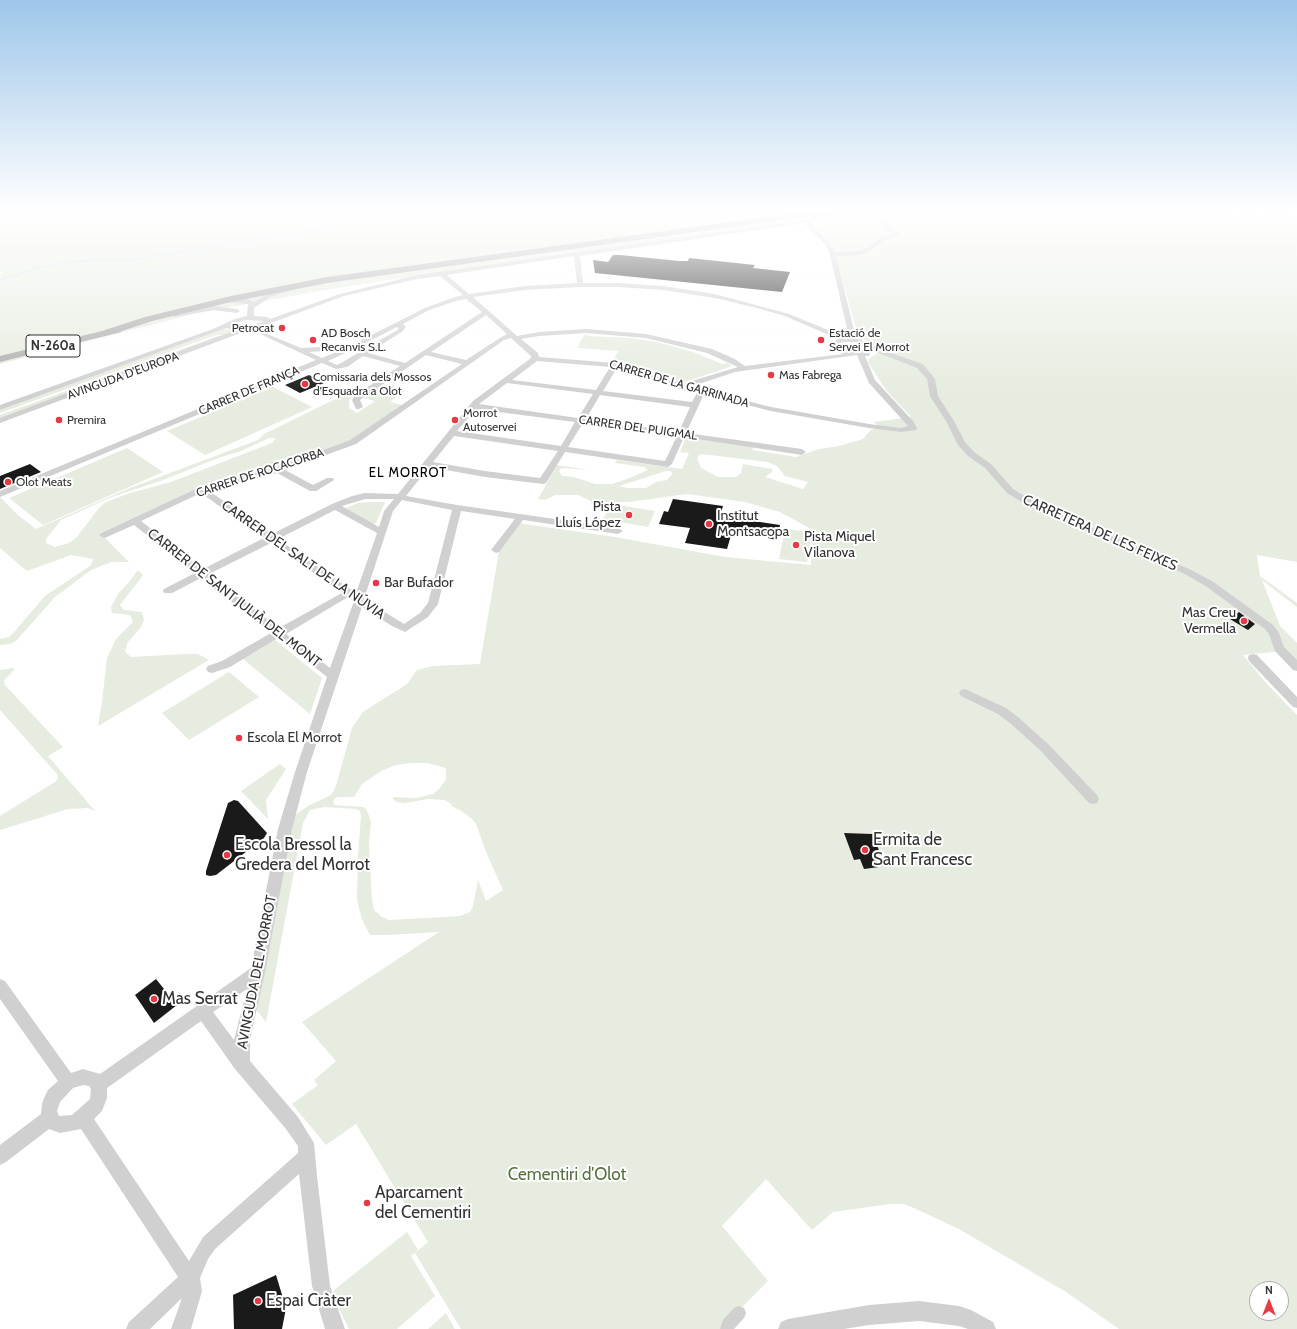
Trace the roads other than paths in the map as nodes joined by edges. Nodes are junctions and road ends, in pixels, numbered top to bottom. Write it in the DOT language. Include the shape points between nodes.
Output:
graph roads {
  1 [pos="380,273"];
  2 [pos="383,273"];
  3 [pos="441,273"];
  4 [pos="578,273"];
  5 [pos="837,273"];
  6 [pos="315,282"];
  7 [pos="580,285"];
  8 [pos="291,289"];
  9 [pos="467,296"];
  10 [pos="237,300"];
  11 [pos="250,308"];
  12 [pos="236,312"];
  13 [pos="485,313"];
  14 [pos="175,315"];
  15 [pos="156,318"];
  16 [pos="233,321"];
  17 [pos="255,324"];
  18 [pos="396,324"];
  19 [pos="247,329"];
  20 [pos="106,332"];
  21 [pos="827,332"];
  22 [pos="513,337"];
  23 [pos="851,339"];
  24 [pos="361,343"];
  25 [pos="837,346"];
  26 [pos="869,346"];
  27 [pos="298,350"];
  28 [pos="425,352"];
  29 [pos="362,354"];
  30 [pos="858,354"];
  31 [pos="887,355"];
  32 [pos="825,358"];
  33 [pos="0,359"];
  34 [pos="535,359"];
  35 [pos="321,361"];
  36 [pos="468,363"];
  37 [pos="616,364"];
  38 [pos="406,365"];
  39 [pos="743,368"];
  40 [pos="505,381"];
  41 [pos="682,387"];
  42 [pos="701,392"];
  43 [pos="597,393"];
  44 [pos="695,405"];
  45 [pos="474,406"];
  46 [pos="359,407"];
  47 [pos="0,408"];
  48 [pos="581,420"];
  49 [pos="0,421"];
  50 [pos="453,434"];
  51 [pos="681,434"];
  52 [pos="563,449"];
  53 [pos="802,452"];
  54 [pos="428,464"];
  55 [pos="278,470"];
  56 [pos="330,480"];
  57 [pos="202,490"];
  58 [pos="0,494"];
  59 [pos="400,497"];
  60 [pos="335,506"];
  61 [pos="458,508"];
  62 [pos="521,517"];
  63 [pos="135,521"];
  64 [pos="618,531"];
  65 [pos="381,532"];
  66 [pos="104,535"];
  67 [pos="270,537"];
  68 [pos="496,550"];
  69 [pos="202,573"];
  70 [pos="168,591"];
  71 [pos="354,596"];
  72 [pos="278,634"];
  73 [pos="1253,658"];
  74 [pos="1297,667"];
  75 [pos="212,668"];
  76 [pos="333,676"];
  77 [pos="965,693"];
  78 [pos="1297,704"];
  79 [pos="1093,799"];
  80 [pos="258,972"];
  81 [pos="0,986"];
  82 [pos="203,1011"];
  83 [pos="242,1064"];
  84 [pos="68,1082"];
  85 [pos="98,1085"];
  86 [pos="50,1118"];
  87 [pos="84,1118"];
  88 [pos="0,1156"];
  89 [pos="306,1156"];
  90 [pos="190,1278"];
  91 [pos="739,1313"];
  92 [pos="136,1329"];
  93 [pos="181,1329"];
  94 [pos="335,1329"];
  95 [pos="727,1329"];
  96 [pos="788,1329"];
  97 [pos="986,1329"];
  1 -- 6 [label="main road, N-260a"];
  2 -- 8 [label="main road, N-260a"];
  3 -- 9 [label="street"];
  3 -- 17 [label="street" via="362,289"];
  4 -- 7 [label="street"];
  5 -- 23 [label="street"];
  6 -- 10 [label="street"];
  6 -- 15 [label="main road, N-260a" via="237,297"];
  7 -- 9 [label="street, CARRER DE FRANÇA" via="515,289"];
  7 -- 21 [label="street, CARRER DE FRANÇA" via="642,286 715,296 776,311"];
  8 -- 10 [label="main road, N-260a"];
  8 -- 11 [label="street" via="268,296"];
  9 -- 13 [label="street"];
  9 -- 18 [label="street, CARRER DE FRANÇA" via="427,309"];
  10 -- 11 [label="street" via="248,301 251,303"];
  10 -- 12 [label="street" via="234,304"];
  10 -- 14 [label="main road, N-260a"];
  10 -- 15 [label="street"];
  11 -- 17 [label="street"];
  12 -- 14 [label="street" via="221,308"];
  12 -- 16 [label="street" via="238,317"];
  13 -- 22 [label="street"];
  13 -- 28 [label="street"];
  14 -- 20 [label="main road, N-260a"];
  15 -- 20 [label="main road, N-260a"];
  16 -- 17 [label="street, AVINGUDA D'EUROPA"];
  16 -- 19 [label="street" via="229,327"];
  16 -- 47 [label="street, AVINGUDA D'EUROPA" via="215,330"];
  17 -- 19 [label="street"];
  17 -- 27 [label="street"];
  18 -- 24 [label="street, CARRER DE FRANÇA"];
  18 -- 29 [label="street" via="404,327"];
  19 -- 49 [label="street, AVINGUDA D'EUROPA"];
  20 -- 33 [label="main road, N-260a"];
  21 -- 23 [label="street, CARRER DE FRANÇA"];
  21 -- 25 [label="street, CARRER DE FRANÇA" via="834,338"];
  22 -- 34 [label="street" via="535,355"];
  22 -- 36 [label="street, CARRER DE ROCACORBA" via="502,339"];
  22 -- 39 [label="street, CARRER DE ROCACORBA" via="586,331 646,336 709,351"];
  23 -- 25 [label="street"];
  23 -- 26 [label="street, CARRER DE FRANÇA"];
  24 -- 27 [label="street" via="332,350"];
  24 -- 35 [label="street, CARRER DE FRANÇA"];
  25 -- 30 [label="street" via="847,353"];
  25 -- 32 [label="street" via="836,354"];
  26 -- 30 [label="street" via="867,351"];
  26 -- 31 [label="street, CARRETERA DE LES FEIXES"];
  27 -- 35 [label="street"];
  28 -- 36 [label="street"];
  28 -- 38 [label="street"];
  29 -- 35 [label="street" via="340,367"];
  29 -- 38 [label="street"];
  30 -- 31 [label="street, CARRETERA DE LES FEIXES"];
  30 -- 32 [label="street"];
  30 -- 42 [label="street, CARRER DE LA GARRINADA" via="872,381 913,428 901,430 869,426 771,409"];
  31 -- 74 [label="street, CARRETERA DE LES FEIXES" via="914,363 924,370 931,379 934,396 961,443 988,466 1010,491 1038,508 1186,571 1208,584 1268,627 1274,633 1279,648"];
  32 -- 39 [label="street"];
  34 -- 37 [label="street, CARRER DE LA GARRINADA"];
  34 -- 40 [label="street, AVINGUDA DEL MORROT"];
  35 -- 58 [label="street, CARRER DE FRANÇA"];
  36 -- 55 [label="street, CARRER DE ROCACORBA" via="357,440"];
  37 -- 41 [label="street, CARRER DE LA GARRINADA"];
  37 -- 43 [label="street"];
  38 -- 46 [label="street" via="356,398"];
  39 -- 41 [label="street"];
  40 -- 43 [label="street"];
  40 -- 45 [label="street, AVINGUDA DEL MORROT"];
  41 -- 42 [label="street, CARRER DE LA GARRINADA"];
  42 -- 44 [label="street"];
  43 -- 44 [label="street"];
  43 -- 48 [label="street"];
  44 -- 51 [label="street"];
  45 -- 48 [label="street, CARRER DEL PUIGMAL"];
  45 -- 50 [label="street, AVINGUDA DEL MORROT"];
  48 -- 51 [label="street, CARRER DEL PUIGMAL"];
  48 -- 52 [label="street"];
  50 -- 52 [label="street"];
  50 -- 54 [label="street, AVINGUDA DEL MORROT"];
  51 -- 52 [label="street" via="668,464"];
  51 -- 53 [label="street, CARRER DEL PUIGMAL"];
  52 -- 54 [label="street" via="543,481"];
  54 -- 59 [label="street, AVINGUDA DEL MORROT"];
  55 -- 56 [label="street" via="313,489"];
  55 -- 57 [label="street, CARRER DE ROCACORBA"];
  57 -- 63 [label="street, CARRER DE ROCACORBA"];
  57 -- 67 [label="street, CARRER DEL SALT DE LA NÚVIA"];
  59 -- 60 [label="street" via="365,496"];
  59 -- 61 [label="street"];
  59 -- 65 [label="street, AVINGUDA DEL MORROT" via="389,511"];
  60 -- 65 [label="street"];
  60 -- 67 [label="street"];
  61 -- 62 [label="street"];
  61 -- 71 [label="street, CARRER DEL SALT DE LA NÚVIA" via="433,604 419,620 405,628"];
  62 -- 64 [label="street"];
  62 -- 68 [label="street"];
  63 -- 66 [label="street, CARRER DE ROCACORBA"];
  63 -- 69 [label="street, CARRER DE SANT JULIÀ DEL MONT"];
  65 -- 71 [label="street, AVINGUDA DEL MORROT"];
  67 -- 69 [label="street"];
  67 -- 71 [label="street, CARRER DEL SALT DE LA NÚVIA"];
  69 -- 70 [label="street"];
  69 -- 72 [label="street, CARRER DE SANT JULIÀ DEL MONT"];
  71 -- 72 [label="street"];
  71 -- 76 [label="street, AVINGUDA DEL MORROT"];
  72 -- 75 [label="street" via="226,664"];
  72 -- 76 [label="street, CARRER DE SANT JULIÀ DEL MONT"];
  73 -- 78 [label="street"];
  76 -- 80 [label="street, AVINGUDA DEL MORROT" via="300,772 285,828"];
  77 -- 79 [label="street" via="1002,710 1044,746"];
  80 -- 82 [label="street"];
  80 -- 83 [label="street, AVINGUDA DEL MORROT" via="242,1040"];
  81 -- 84 [label="street"];
  82 -- 83 [label="street, AVINGUDA DEL MORROT"];
  82 -- 85 [label="street"];
  83 -- 89 [label="street, AVINGUDA DEL MORROT" via="302,1137 306,1143"];
  84 -- 85 [label="street" via="83,1077 95,1080"];
  84 -- 86 [label="street" via="54,1096 48,1111"];
  85 -- 87 [label="street" via="99,1098"];
  86 -- 87 [label="street" via="60,1125 71,1124"];
  86 -- 88 [label="street"];
  87 -- 90 [label="street"];
  89 -- 90 [label="street" via="209,1243"];
  89 -- 94 [label="street, AVINGUDA DEL MORROT" via="321,1286"];
  90 -- 92 [label="street"];
  90 -- 93 [label="street" via="193,1291"];
  91 -- 95 [label="street"];
  96 -- 97 [label="street" via="869,1315 919,1311 959,1316"];
}
